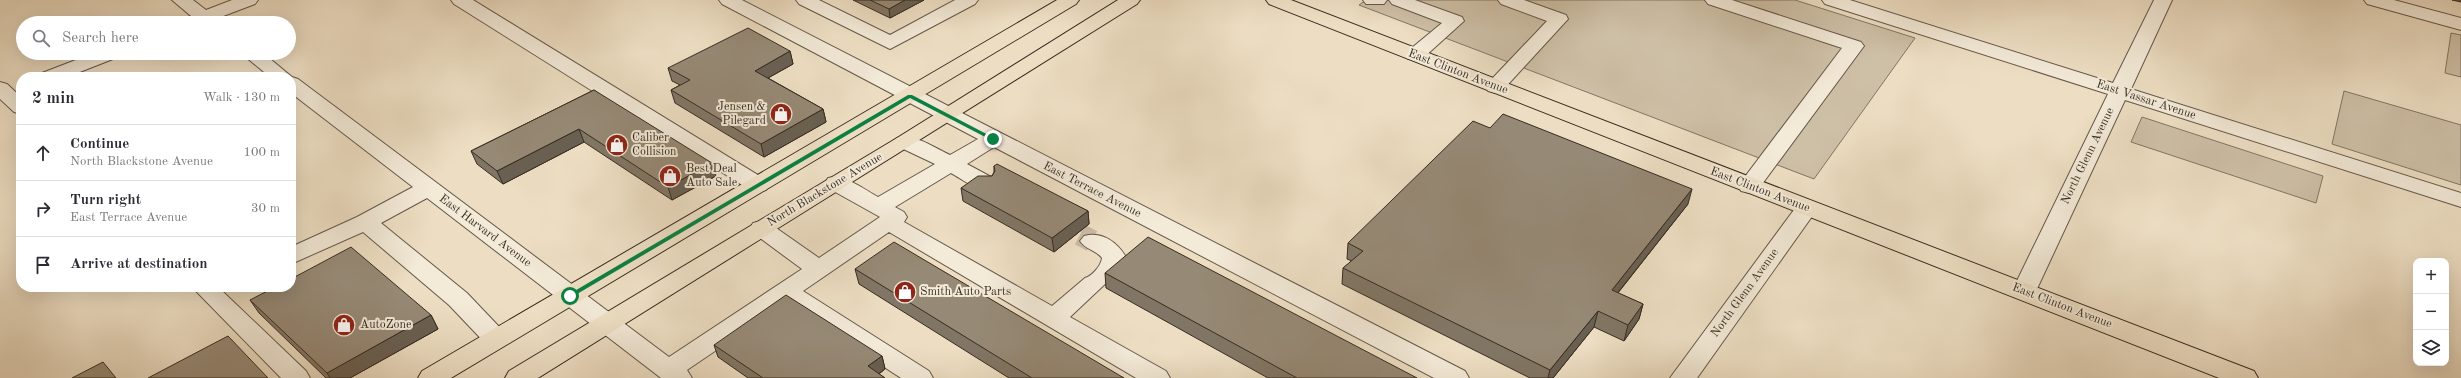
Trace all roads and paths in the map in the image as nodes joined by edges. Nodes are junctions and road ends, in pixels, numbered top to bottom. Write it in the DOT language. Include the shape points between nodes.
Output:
graph roads {
  1 [pos="182,0"];
  2 [pos="249,0"];
  3 [pos="460,0"];
  4 [pos="728,0"];
  5 [pos="805,0"];
  6 [pos="969,0"];
  7 [pos="1070,0"];
  8 [pos="1131,0"];
  9 [pos="1275,0"];
  10 [pos="1372,0"];
  11 [pos="1378,0"];
  12 [pos="1398,0"];
  13 [pos="1507,0"];
  14 [pos="1714,0"];
  15 [pos="1831,0"];
  16 [pos="2163,0"];
  17 [pos="2373,0"];
  18 [pos="196,16"];
  19 [pos="212,16"];
  20 [pos="2461,24"];
  21 [pos="1415,55"];
  22 [pos="93,60"];
  23 [pos="260,60"];
  24 [pos="62,72"];
  25 [pos="276,72"];
  26 [pos="1494,86"];
  27 [pos="296,88"];
  28 [pos="7,91"];
  29 [pos="2119,91"];
  30 [pos="910,96"];
  31 [pos="16,102"];
  32 [pos="947,115"];
  33 [pos="993,139"];
  34 [pos="904,142"];
  35 [pos="950,163"];
  36 [pos="836,183"];
  37 [pos="985,183"];
  38 [pos="758,185"];
  39 [pos="1749,186"];
  40 [pos="428,188"];
  41 [pos="2461,200"];
  42 [pos="1807,208"];
  43 [pos="883,214"];
  44 [pos="365,222"];
  45 [pos="761,228"];
  46 [pos="1092,241"];
  47 [pos="296,254"];
  48 [pos="819,269"];
  49 [pos="785,291"];
  50 [pos="2024,291"];
  51 [pos="209,292"];
  52 [pos="570,296"];
  53 [pos="1053,318"];
  54 [pos="606,323"];
  55 [pos="496,339"];
  56 [pos="673,374"];
  57 [pos="912,376"];
  58 [pos="297,378"];
  59 [pos="431,378"];
  60 [pos="518,378"];
  61 [pos="1157,378"];
  62 [pos="1456,378"];
  63 [pos="1683,378"];
  64 [pos="2245,378"];
  1 -- 18 [label="street"];
  2 -- 19 [label="street"];
  3 -- 38 [label="street"];
  4 -- 30 [label="street, East Terrace Avenue"];
  5 -- 6 [label="street" via="890,43"];
  7 -- 30 [label="main road"];
  8 -- 32 [label="main road, North Blackstone Avenue"];
  9 -- 21 [label="main road, East Clinton Avenue"];
  10 -- 11 [label="street"];
  12 -- 21 [label="street" via="1455,21"];
  13 -- 26 [label="street" via="1559,19"];
  14 -- 39 [label="street" via="1854,46"];
  15 -- 29 [label="street, East Vassar Avenue"];
  16 -- 29 [label="street, North Glenn Avenue"];
  17 -- 20 [label="street"];
  21 -- 26 [label="main road, East Clinton Avenue"];
  22 -- 24 [label="street"];
  23 -- 25 [label="street"];
  26 -- 39 [label="main road, East Clinton Avenue"];
  27 -- 40 [label="street, East Harvard Avenue"];
  28 -- 31 [label="street"];
  29 -- 41 [label="street, East Vassar Avenue"];
  29 -- 50 [label="street, North Glenn Avenue"];
  30 -- 32 [label="street, East Terrace Avenue"];
  30 -- 38 [label="main road"];
  32 -- 33 [label="street, East Terrace Avenue"];
  32 -- 34 [label="main road, North Blackstone Avenue"];
  33 -- 35 [label="street"];
  33 -- 62 [label="street, East Terrace Avenue"];
  34 -- 35 [label="street"];
  34 -- 36 [label="main road, North Blackstone Avenue"];
  35 -- 37 [label="street"];
  35 -- 43 [label="street"];
  36 -- 43 [label="street"];
  36 -- 45 [label="main road, North Blackstone Avenue"];
  38 -- 52 [label="main road"];
  39 -- 42 [label="main road, East Clinton Avenue"];
  40 -- 44 [label="street"];
  40 -- 52 [label="street, East Harvard Avenue"];
  42 -- 50 [label="main road, East Clinton Avenue"];
  42 -- 63 [label="street, North Glenn Avenue"];
  43 -- 48 [label="street"];
  43 -- 53 [label="street"];
  44 -- 47 [label="street"];
  44 -- 55 [label="street" via="458,299"];
  45 -- 48 [label="street"];
  45 -- 54 [label="main road, North Blackstone Avenue"];
  46 -- 53 [label="street" via="1107,248 1114,257 1113,265"];
  48 -- 49 [label="street"];
  49 -- 56 [label="street"];
  49 -- 57 [label="street"];
  50 -- 64 [label="main road, East Clinton Avenue"];
  51 -- 58 [label="street"];
  52 -- 54 [label="street, East Harvard Avenue"];
  52 -- 55 [label="main road"];
  53 -- 61 [label="street"];
  54 -- 56 [label="street, East Harvard Avenue"];
  54 -- 60 [label="main road, North Blackstone Avenue"];
  55 -- 59 [label="main road"];
}
